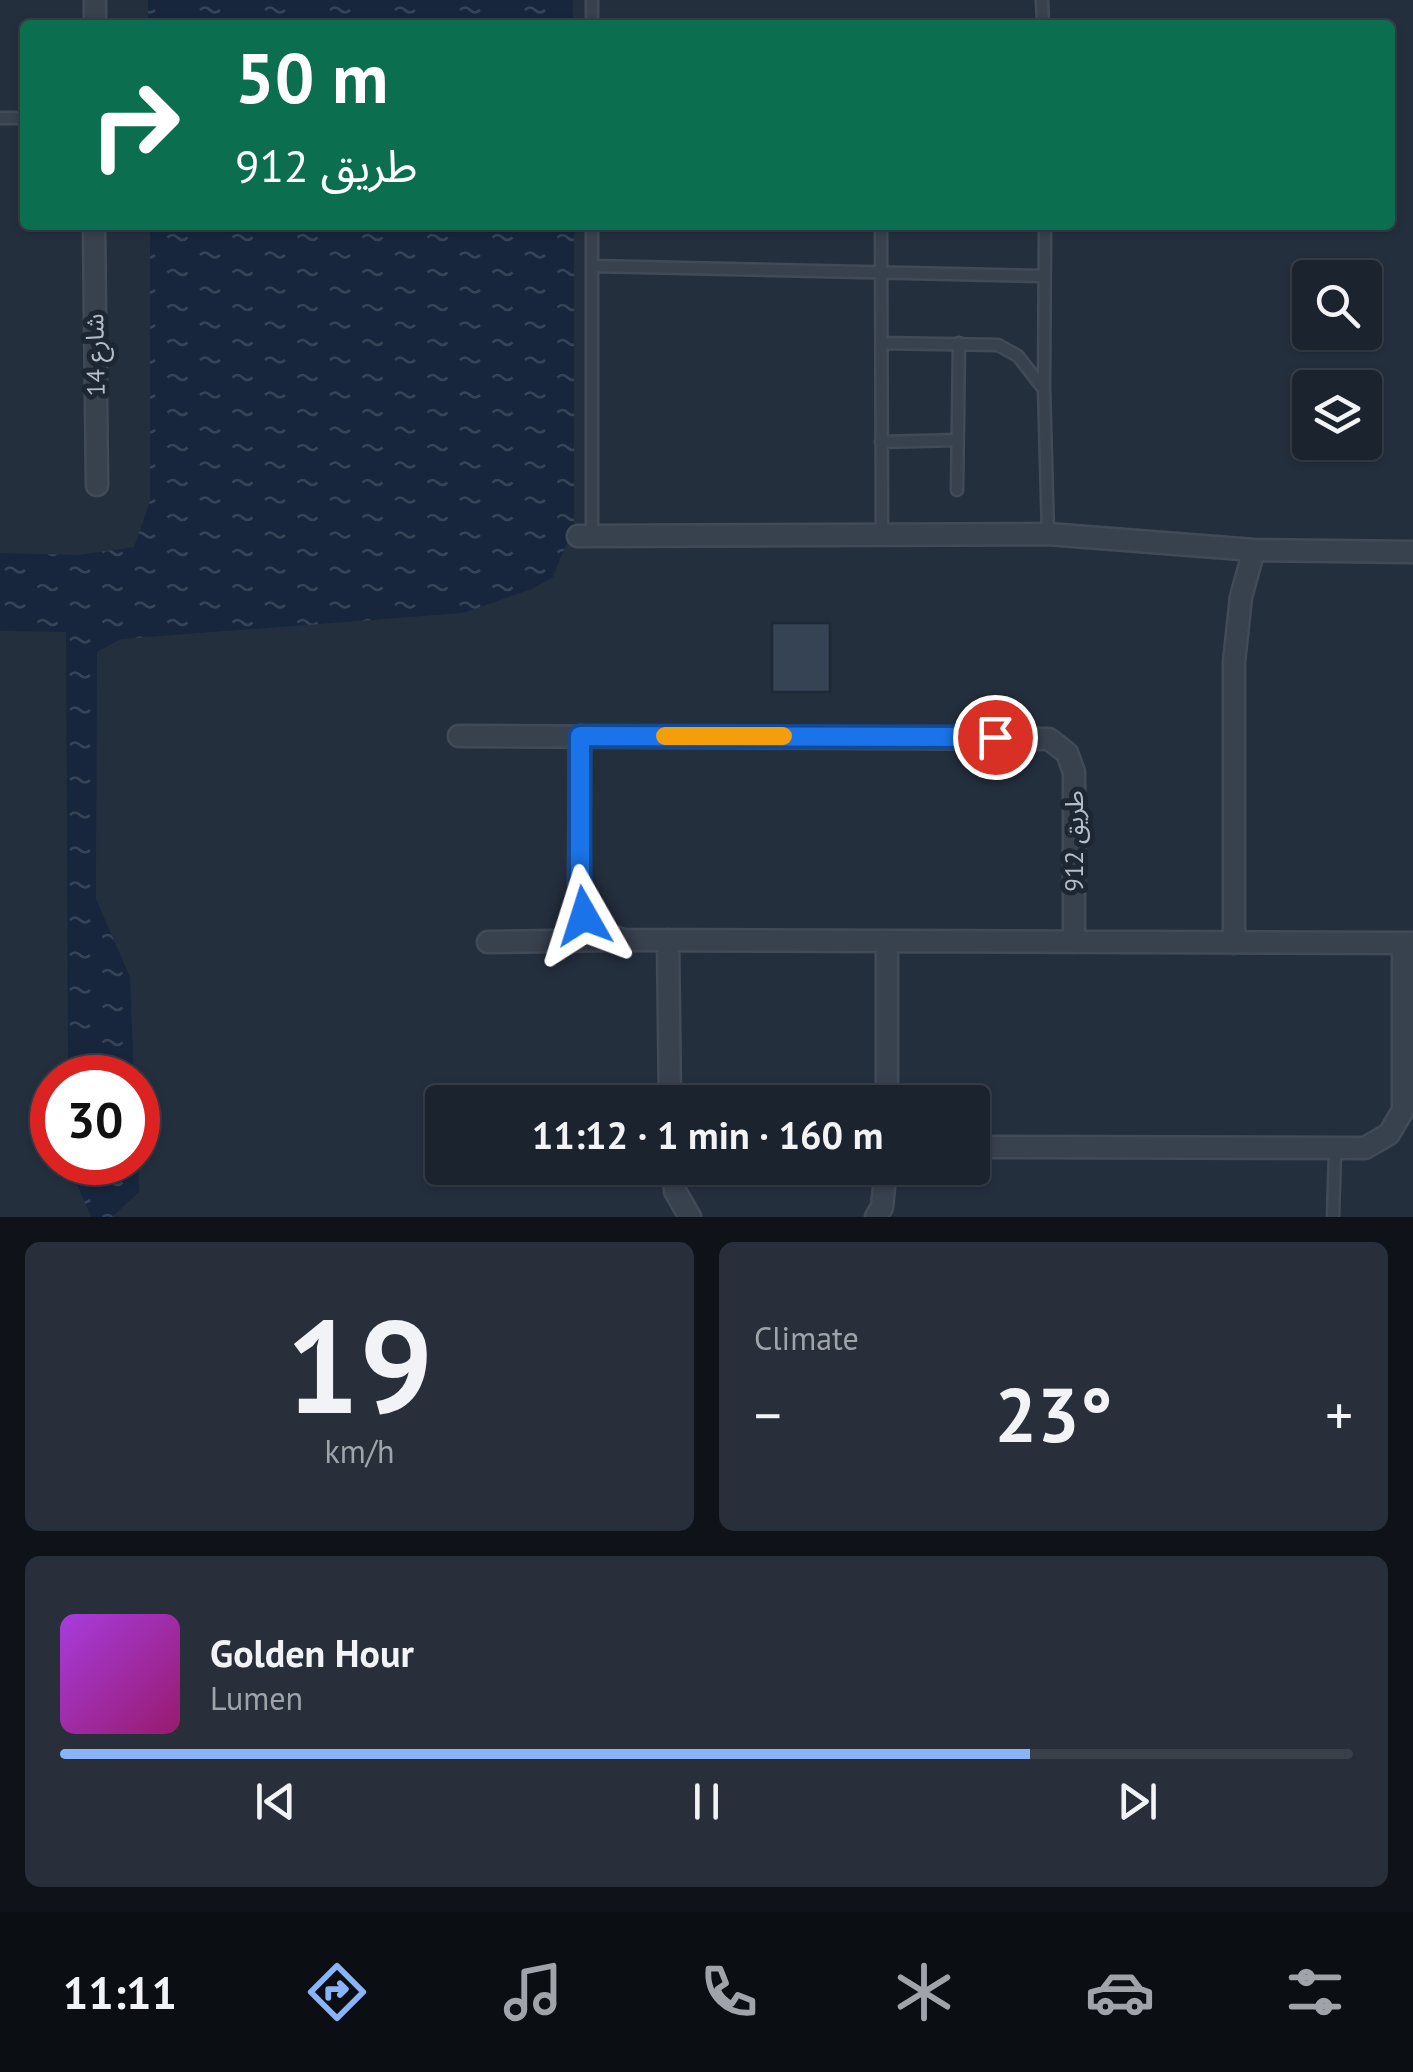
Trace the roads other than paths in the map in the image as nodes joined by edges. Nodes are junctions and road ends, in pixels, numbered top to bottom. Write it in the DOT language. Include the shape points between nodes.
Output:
graph roads {
  1 [pos="94,230"];
  2 [pos="592,230"];
  3 [pos="881,230"];
  4 [pos="1045,230"];
  5 [pos="592,266"];
  6 [pos="881,272"];
  7 [pos="1043,276"];
  8 [pos="959,342"];
  9 [pos="882,343"];
  10 [pos="1044,388"];
  11 [pos="956,440"];
  12 [pos="881,442"];
  13 [pos="96,485"];
  14 [pos="958,490"];
  15 [pos="1048,534"];
  16 [pos="585,536"];
  17 [pos="882,536"];
  18 [pos="1254,550"];
  19 [pos="1413,552"];
  20 [pos="459,736"];
  21 [pos="580,736"];
  22 [pos="623,940"];
  23 [pos="668,940"];
  24 [pos="888,941"];
  25 [pos="488,942"];
  26 [pos="1074,942"];
  27 [pos="1234,942"];
  28 [pos="1408,944"];
  29 [pos="670,1085"];
  30 [pos="886,1085"];
  31 [pos="990,1147"];
  32 [pos="1334,1150"];
  33 [pos="674,1185"];
  34 [pos="884,1185"];
  35 [pos="690,1217"];
  36 [pos="876,1217"];
  37 [pos="1333,1217"];
  1 -- 13 [label="street, شارع 14"];
  2 -- 5 [label="lane"];
  3 -- 6 [label="lane"];
  4 -- 7 [label="lane"];
  5 -- 6 [label="lane"];
  5 -- 16 [label="lane"];
  6 -- 7 [label="lane"];
  6 -- 9 [label="lane"];
  7 -- 10 [label="lane"];
  8 -- 9 [label="lane"];
  8 -- 10 [label="lane" via="1010,349"];
  8 -- 11 [label="lane"];
  9 -- 12 [label="lane"];
  10 -- 15 [label="lane"];
  11 -- 12 [label="lane"];
  11 -- 14 [label="lane"];
  12 -- 17 [label="lane"];
  15 -- 17 [label="street"];
  15 -- 18 [label="street"];
  16 -- 17 [label="street"];
  18 -- 19 [label="street"];
  18 -- 27 [label="street" via="1234,662"];
  20 -- 21 [label="street, طريق 912"];
  21 -- 22 [label="street" via="584,916 599,932"];
  21 -- 26 [label="street, طريق 912" via="1050,739 1067,753 1074,772"];
  22 -- 23 [label="street"];
  22 -- 25 [label="street"];
  23 -- 24 [label="street"];
  23 -- 29 [label="street"];
  24 -- 26 [label="street"];
  24 -- 30 [label="street"];
  26 -- 27 [label="street"];
  27 -- 28 [label="street"];
  28 -- 32 [label="street" via="1403,1110 1389,1134 1366,1148"];
  31 -- 32 [label="street"];
  32 -- 37 [label="lane"];
  33 -- 35 [label="street"];
  34 -- 36 [label="street"];
}
